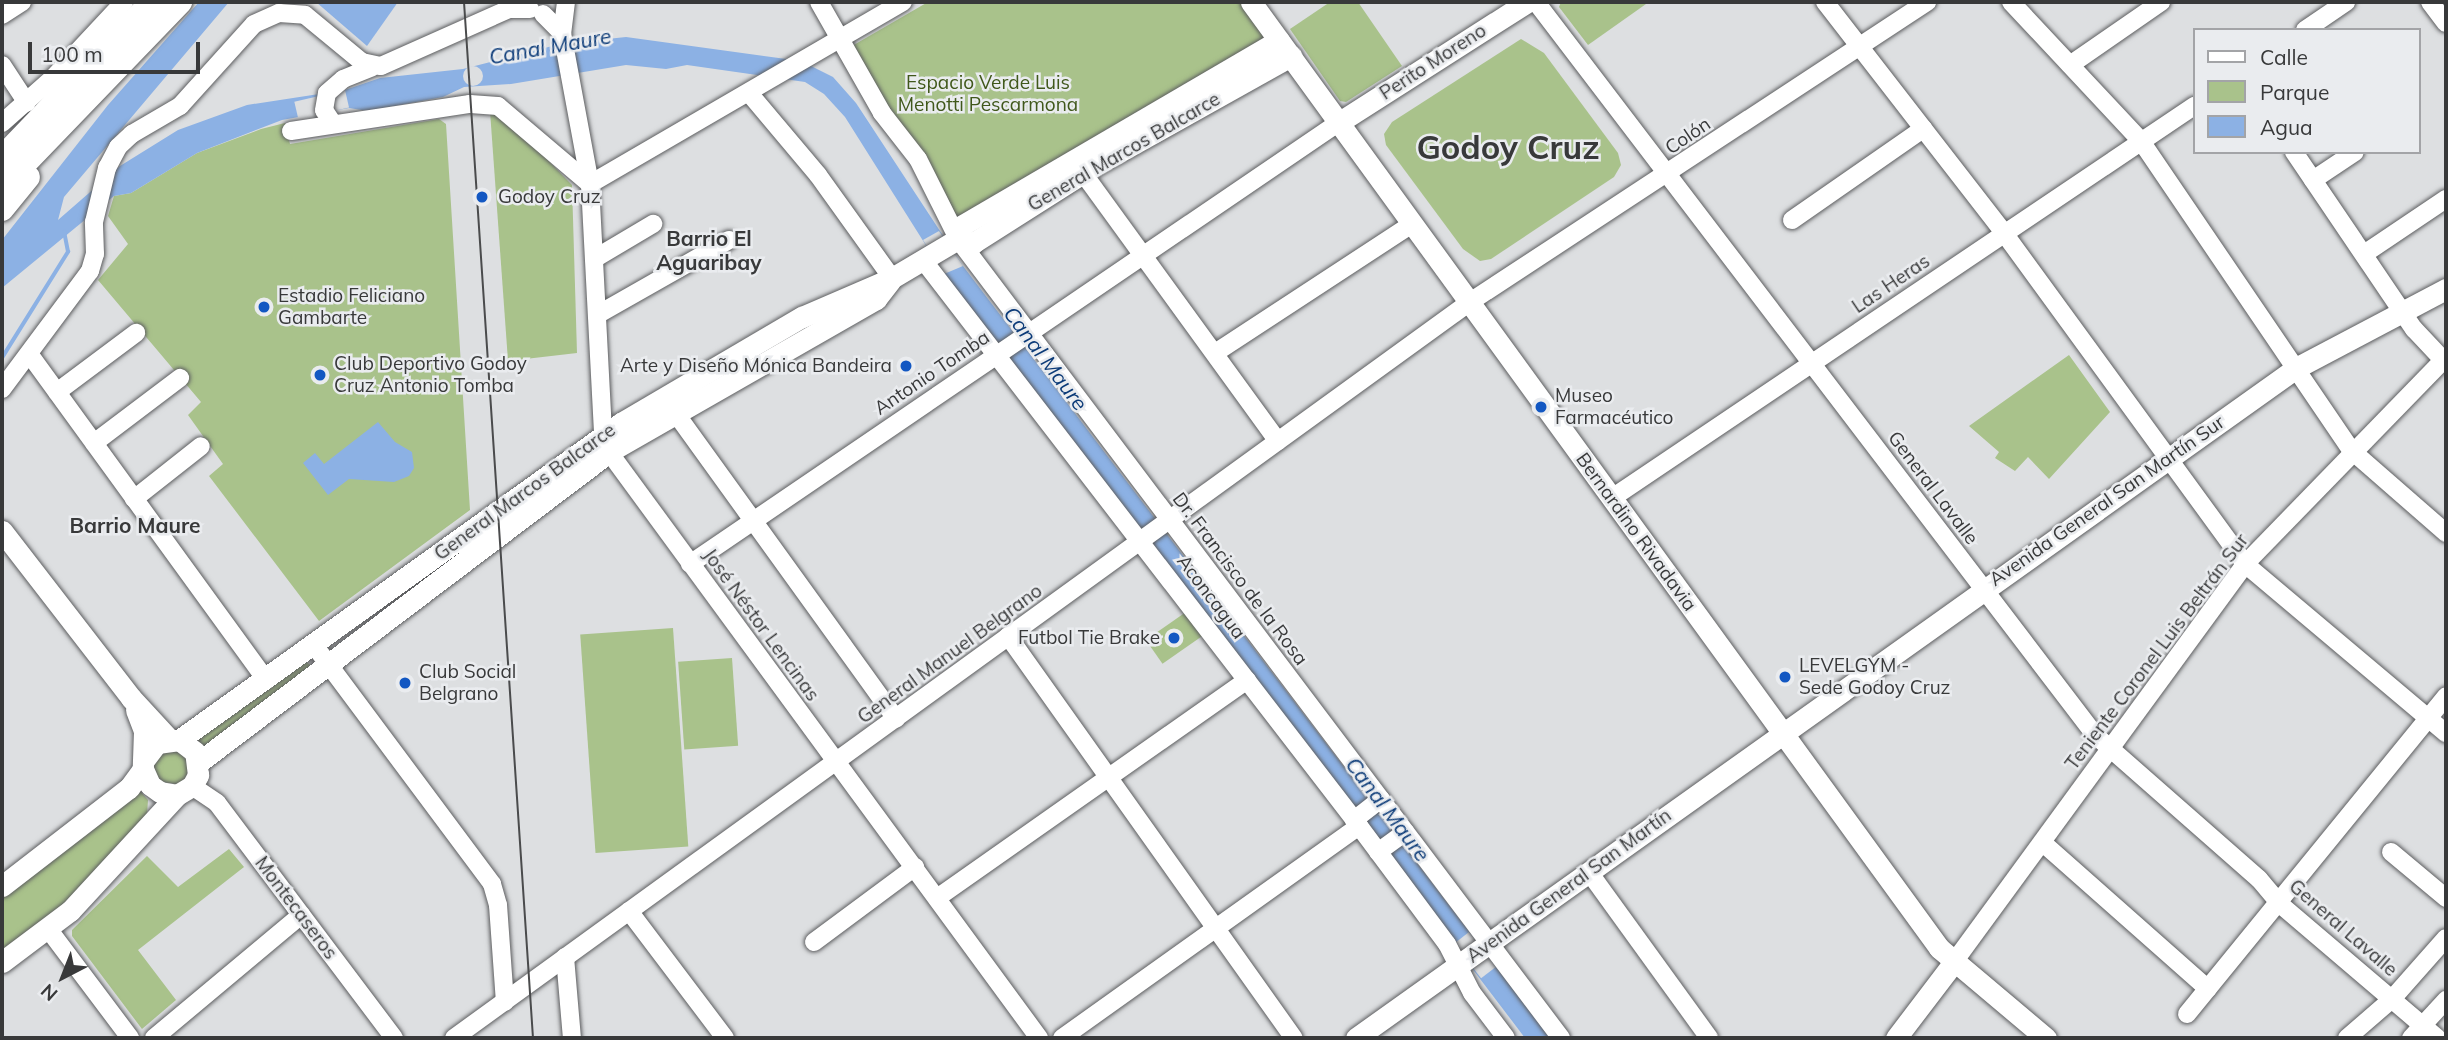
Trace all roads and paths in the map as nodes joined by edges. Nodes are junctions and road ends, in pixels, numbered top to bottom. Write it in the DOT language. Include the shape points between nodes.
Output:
graph roads {
  1 [pos="22,2"];
  2 [pos="124,2"];
  3 [pos="152,2"];
  4 [pos="180,2"];
  5 [pos="566,2"];
  6 [pos="819,2"];
  7 [pos="903,2"];
  8 [pos="1251,2"];
  9 [pos="1527,2"];
  10 [pos="1536,2"];
  11 [pos="1825,2"];
  12 [pos="1927,2"];
  13 [pos="2011,2"];
  14 [pos="2161,2"];
  15 [pos="2346,2"];
  16 [pos="2430,2"];
  17 [pos="524,7"];
  18 [pos="2,15"];
  19 [pos="2446,23"];
  20 [pos="2308,28"];
  21 [pos="564,38"];
  22 [pos="843,38"];
  23 [pos="1859,47"];
  24 [pos="1285,48"];
  25 [pos="2,65"];
  26 [pos="2070,65"];
  27 [pos="372,67"];
  28 [pos="86,85"];
  29 [pos="749,93"];
  30 [pos="27,103"];
  31 [pos="2192,107"];
  32 [pos="328,117"];
  33 [pos="2,123"];
  34 [pos="1338,123"];
  35 [pos="1923,129"];
  36 [pos="291,131"];
  37 [pos="2141,141"];
  38 [pos="2,144"];
  39 [pos="2295,154"];
  40 [pos="2352,154"];
  41 [pos="2,158"];
  42 [pos="1078,166"];
  43 [pos="1667,174"];
  44 [pos="2313,180"];
  45 [pos="590,184"];
  46 [pos="2,187"];
  47 [pos="2446,199"];
  48 [pos="2,209"];
  49 [pos="1792,220"];
  50 [pos="653,224"];
  51 [pos="1412,224"];
  52 [pos="2004,233"];
  53 [pos="729,240"];
  54 [pos="941,250"];
  55 [pos="2364,254"];
  56 [pos="1143,255"];
  57 [pos="594,259"];
  58 [pos="892,278"];
  59 [pos="2446,289"];
  60 [pos="1470,302"];
  61 [pos="2402,312"];
  62 [pos="597,315"];
  63 [pos="136,333"];
  64 [pos="1023,336"];
  65 [pos="1000,352"];
  66 [pos="1215,354"];
  67 [pos="30,355"];
  68 [pos="2445,360"];
  69 [pos="1811,363"];
  70 [pos="2296,368"];
  71 [pos="180,378"];
  72 [pos="2,389"];
  73 [pos="57,392"];
  74 [pos="670,405"];
  75 [pos="1278,441"];
  76 [pos="94,443"];
  77 [pos="606,443"];
  78 [pos="201,446"];
  79 [pos="2352,451"];
  80 [pos="2167,458"];
  81 [pos="1612,498"];
  82 [pos="134,499"];
  83 [pos="752,520"];
  84 [pos="1165,523"];
  85 [pos="2,531"];
  86 [pos="2446,533"];
  87 [pos="1143,539"];
  88 [pos="691,564"];
  89 [pos="2245,564"];
  90 [pos="1983,588"];
  91 [pos="1008,636"];
  92 [pos="314,645"];
  93 [pos="327,663"];
  94 [pos="266,680"];
  95 [pos="1247,680"];
  96 [pos="2446,696"];
  97 [pos="131,698"];
  98 [pos="896,719"];
  99 [pos="2429,719"];
  100 [pos="2446,733"];
  101 [pos="1781,734"];
  102 [pos="174,739"];
  103 [pos="2110,750"];
  104 [pos="199,762"];
  105 [pos="837,762"];
  106 [pos="144,764"];
  107 [pos="1108,778"];
  108 [pos="184,790"];
  109 [pos="1377,802"];
  110 [pos="1357,821"];
  111 [pos="1402,835"];
  112 [pos="2043,844"];
  113 [pos="1380,851"];
  114 [pos="2391,852"];
  115 [pos="915,867"];
  116 [pos="1589,872"];
  117 [pos="2,886"];
  118 [pos="937,898"];
  119 [pos="2446,898"];
  120 [pos="2281,905"];
  121 [pos="629,911"];
  122 [pos="301,915"];
  123 [pos="1217,929"];
  124 [pos="49,930"];
  125 [pos="2446,938"];
  126 [pos="814,942"];
  127 [pos="1474,954"];
  128 [pos="565,957"];
  129 [pos="2,962"];
  130 [pos="1954,962"];
  131 [pos="2208,989"];
  132 [pos="2392,999"];
  133 [pos="2446,1000"];
  134 [pos="505,1002"];
  135 [pos="2187,1014"];
  136 [pos="571,1018"];
  137 [pos="2417,1032"];
  138 [pos="130,1038"];
  139 [pos="154,1038"];
  140 [pos="394,1038"];
  141 [pos="454,1038"];
  142 [pos="572,1038"];
  143 [pos="586,1038"];
  144 [pos="725,1038"];
  145 [pos="1039,1038"];
  146 [pos="1062,1038"];
  147 [pos="1294,1038"];
  148 [pos="1356,1038"];
  149 [pos="1506,1038"];
  150 [pos="1561,1038"];
  151 [pos="1709,1038"];
  152 [pos="1896,1038"];
  153 [pos="2046,1038"];
  154 [pos="2347,1038"];
  155 [pos="2437,1038"];
  1 -- 18 [label="street"];
  2 -- 30 [label="street"];
  3 -- 28 [label="highway"];
  4 -- 28 [label="highway"];
  5 -- 17 [label="street" via="557,12"];
  5 -- 21 [label="street"];
  6 -- 22 [label="street"];
  7 -- 22 [label="street"];
  8 -- 24 [label="main road, Bernardino Rivadavia"];
  9 -- 34 [label="main road, Perito Moreno"];
  10 -- 43 [label="street, General Lavalle"];
  11 -- 23 [label="street"];
  12 -- 23 [label="street, Colón"];
  13 -- 26 [label="street"];
  14 -- 26 [label="street"];
  15 -- 20 [label="street"];
  16 -- 19 [label="street"];
  17 -- 21 [label="street"];
  17 -- 27 [label="street" via="392,63"];
  21 -- 45 [label="street"];
  22 -- 29 [label="street"];
  22 -- 54 [label="street" via="845,50 882,113 922,166"];
  23 -- 35 [label="street"];
  23 -- 43 [label="street, Colón"];
  24 -- 34 [label="main road, Bernardino Rivadavia"];
  24 -- 42 [label="main road, General Marcos Balcarce"];
  25 -- 30 [label="street"];
  26 -- 37 [label="street"];
  27 -- 32 [label="street" via="343,79 327,93"];
  27 -- 67 [label="street" via="305,15 279,13 254,24 180,106 123,141 104,181 90,271"];
  28 -- 38 [label="highway"];
  28 -- 41 [label="highway"];
  28 -- 46 [label="highway"];
  28 -- 48 [label="highway"];
  29 -- 45 [label="street"];
  29 -- 58 [label="street" via="818,174"];
  30 -- 33 [label="street"];
  31 -- 37 [label="street, Las Heras"];
  32 -- 36 [label="street"];
  32 -- 45 [label="street" via="470,104 498,106"];
  34 -- 51 [label="main road, Bernardino Rivadavia"];
  34 -- 56 [label="street, Antonio Tomba"];
  35 -- 49 [label="street"];
  35 -- 52 [label="street"];
  37 -- 52 [label="street, Las Heras"];
  37 -- 70 [label="street"];
  39 -- 44 [label="street"];
  40 -- 44 [label="street"];
  42 -- 54 [label="main road, General Marcos Balcarce" via="961,226"];
  42 -- 56 [label="street"];
  43 -- 60 [label="street, Colón"];
  43 -- 69 [label="street, General Lavalle"];
  44 -- 55 [label="street"];
  45 -- 57 [label="street"];
  47 -- 55 [label="street"];
  50 -- 57 [label="street"];
  51 -- 60 [label="main road, Bernardino Rivadavia"];
  51 -- 66 [label="street"];
  52 -- 69 [label="street, Las Heras"];
  52 -- 80 [label="street"];
  53 -- 62 [label="street"];
  54 -- 58 [label="main road, General Marcos Balcarce"];
  54 -- 64 [label="street, Dr. Francisco de la Rosa"];
  54 -- 65 [label="street, Aconcagua"];
  55 -- 61 [label="street"];
  56 -- 64 [label="street, Antonio Tomba"];
  56 -- 66 [label="street"];
  57 -- 62 [label="street"];
  58 -- 74 [label="main road, General Marcos Balcarce" via="876,299"];
  59 -- 61 [label="main road, Avenida General San Martín Sur"];
  60 -- 75 [label="street, General Manuel Belgrano"];
  60 -- 81 [label="main road, Bernardino Rivadavia"];
  61 -- 68 [label="street"];
  61 -- 70 [label="main road, Avenida General San Martín Sur"];
  62 -- 77 [label="street"];
  63 -- 73 [label="street"];
  64 -- 65 [label="street, Antonio Tomba"];
  64 -- 84 [label="street, Dr. Francisco de la Rosa"];
  65 -- 83 [label="street, Antonio Tomba"];
  65 -- 87 [label="street, Aconcagua"];
  66 -- 75 [label="street"];
  67 -- 72 [label="street"];
  67 -- 73 [label="street"];
  68 -- 79 [label="street, Teniente Coronel Luis Beltrán Sur"];
  69 -- 81 [label="street, Las Heras"];
  69 -- 90 [label="street, General Lavalle"];
  70 -- 79 [label="street"];
  70 -- 80 [label="main road, Avenida General San Martín Sur"];
  71 -- 76 [label="street"];
  73 -- 76 [label="street"];
  74 -- 77 [label="main road, General Marcos Balcarce"];
  74 -- 83 [label="street"];
  75 -- 84 [label="street, General Manuel Belgrano"];
  76 -- 82 [label="street"];
  77 -- 88 [label="street, José Néstor Lencinas"];
  77 -- 92 [label="main road, General Marcos Balcarce"];
  77 -- 93 [label="main road, General Marcos Balcarce" via="521,522"];
  78 -- 82 [label="street"];
  79 -- 86 [label="street"];
  79 -- 89 [label="street, Teniente Coronel Luis Beltrán Sur"];
  80 -- 89 [label="street"];
  80 -- 90 [label="main road, Avenida General San Martín Sur"];
  81 -- 101 [label="main road, Bernardino Rivadavia"];
  82 -- 94 [label="street"];
  83 -- 88 [label="street, Antonio Tomba"];
  83 -- 98 [label="street"];
  84 -- 87 [label="street, General Manuel Belgrano"];
  84 -- 109 [label="street, Dr. Francisco de la Rosa"];
  85 -- 97 [label="main road"];
  87 -- 91 [label="street, General Manuel Belgrano"];
  87 -- 95 [label="street, Aconcagua"];
  88 -- 105 [label="street, José Néstor Lencinas"];
  89 -- 99 [label="street"];
  89 -- 103 [label="street, Teniente Coronel Luis Beltrán Sur"];
  90 -- 101 [label="main road, Avenida General San Martín Sur"];
  90 -- 103 [label="street, General Lavalle"];
  91 -- 98 [label="street, General Manuel Belgrano"];
  91 -- 107 [label="street"];
  92 -- 93 [label="street"];
  92 -- 94 [label="main road, General Marcos Balcarce"];
  93 -- 104 [label="main road, General Marcos Balcarce"];
  93 -- 134 [label="street" via="492,884 498,905"];
  94 -- 102 [label="main road, General Marcos Balcarce"];
  95 -- 107 [label="street"];
  95 -- 110 [label="street, Aconcagua"];
  96 -- 99 [label="street"];
  97 -- 102 [label="main road"];
  97 -- 106 [label="main road" via="145,731"];
  98 -- 105 [label="street, General Manuel Belgrano"];
  99 -- 100 [label="street"];
  99 -- 120 [label="street"];
  101 -- 116 [label="main road, Avenida General San Martín"];
  101 -- 130 [label="main road, Bernardino Rivadavia"];
  102 -- 104 [label="main road" via="191,747"];
  102 -- 106 [label="main road" via="153,746"];
  103 -- 112 [label="street, Teniente Coronel Luis Beltrán Sur"];
  103 -- 120 [label="street, General Lavalle" via="2134,765 2259,879"];
  104 -- 108 [label="main road"];
  105 -- 115 [label="street, José Néstor Lencinas"];
  105 -- 121 [label="street, General Manuel Belgrano"];
  106 -- 108 [label="main road" via="155,789"];
  106 -- 117 [label="main road" via="129,788"];
  107 -- 118 [label="street"];
  107 -- 123 [label="street"];
  108 -- 122 [label="street, Montecaseros" via="209,794"];
  108 -- 124 [label="main road"];
  109 -- 110 [label="street"];
  109 -- 111 [label="street, Dr. Francisco de la Rosa"];
  110 -- 113 [label="street, Aconcagua"];
  110 -- 123 [label="street"];
  111 -- 113 [label="street"];
  111 -- 127 [label="street, Dr. Francisco de la Rosa"];
  112 -- 130 [label="street, Teniente Coronel Luis Beltrán Sur"];
  112 -- 131 [label="street"];
  113 -- 127 [label="street, Aconcagua"];
  114 -- 119 [label="street"];
  115 -- 118 [label="street, José Néstor Lencinas"];
  115 -- 126 [label="street"];
  116 -- 127 [label="main road, Avenida General San Martín"];
  116 -- 151 [label="street"];
  118 -- 145 [label="street, José Néstor Lencinas"];
  120 -- 131 [label="street"];
  120 -- 132 [label="street, General Lavalle"];
  121 -- 128 [label="street, General Manuel Belgrano"];
  121 -- 144 [label="street"];
  122 -- 139 [label="street"];
  122 -- 140 [label="street, Montecaseros"];
  123 -- 146 [label="street"];
  123 -- 147 [label="street"];
  124 -- 129 [label="main road"];
  124 -- 138 [label="street"];
  125 -- 132 [label="street"];
  127 -- 148 [label="main road, Avenida General San Martín"];
  127 -- 149 [label="street" via="1472,993"];
  127 -- 150 [label="street"];
  128 -- 134 [label="street, General Manuel Belgrano"];
  128 -- 136 [label="street"];
  130 -- 152 [label="main road"];
  130 -- 153 [label="main road, Bernardino Rivadavia"];
  131 -- 135 [label="street"];
  132 -- 137 [label="street, General Lavalle"];
  132 -- 154 [label="street"];
  133 -- 137 [label="street"];
  134 -- 141 [label="street, General Manuel Belgrano"];
  136 -- 142 [label="street"];
  136 -- 143 [label="street"];
  137 -- 155 [label="street, General Lavalle"];
}
